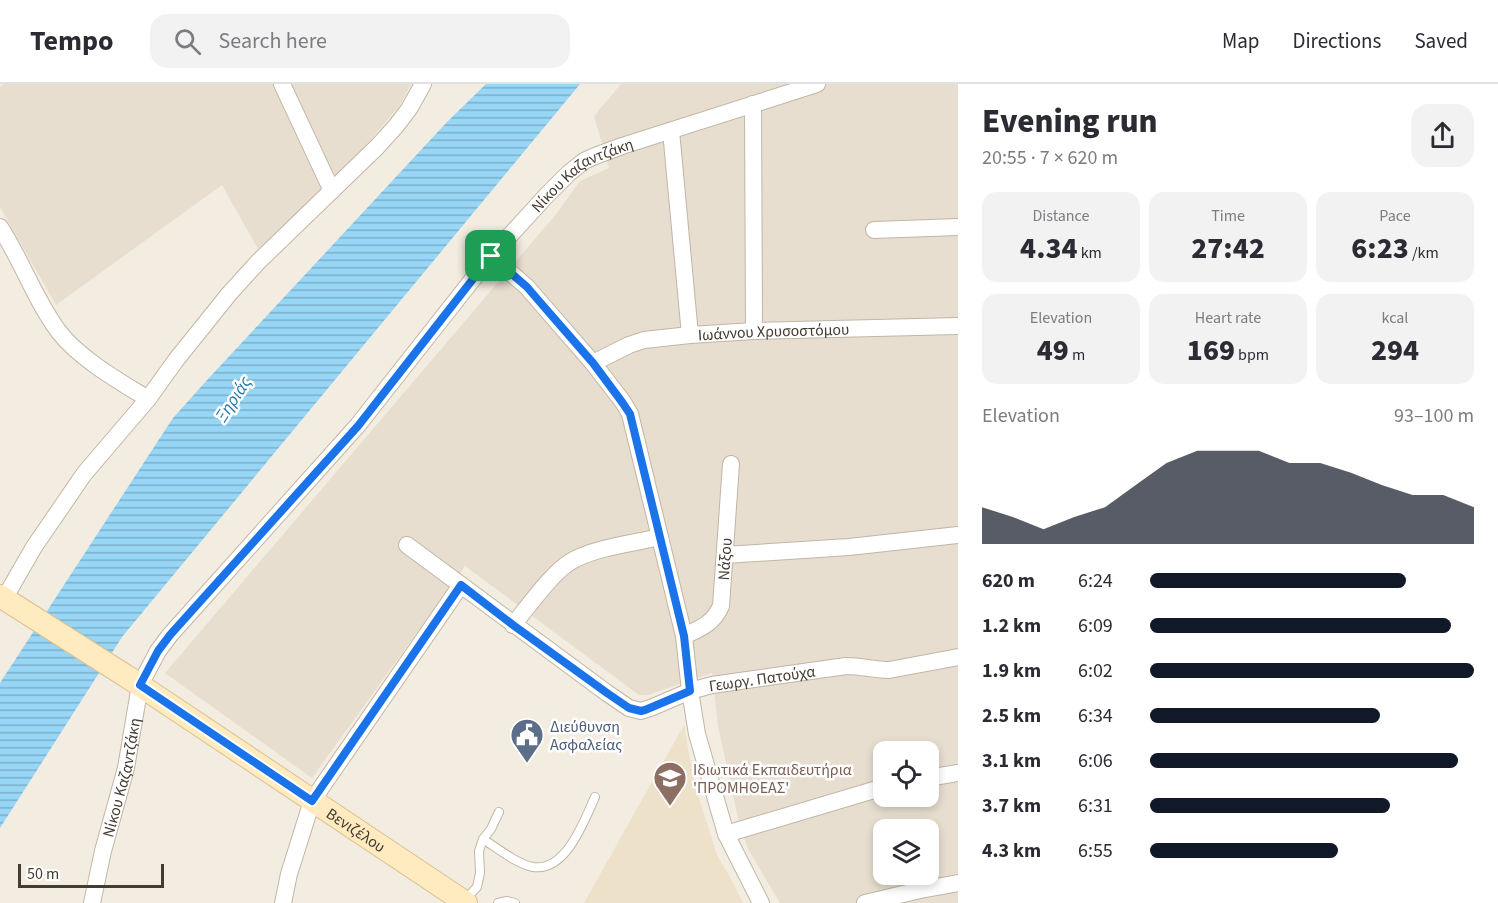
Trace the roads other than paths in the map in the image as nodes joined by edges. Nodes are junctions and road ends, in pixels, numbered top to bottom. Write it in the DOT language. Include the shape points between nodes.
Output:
graph roads {
  1 [pos="282,84"];
  2 [pos="423,84"];
  3 [pos="817,84"];
  4 [pos="753,104"];
  5 [pos="671,131"];
  6 [pos="332,191"];
  7 [pos="0,227"];
  8 [pos="958,227"];
  9 [pos="874,230"];
  10 [pos="491,256"];
  11 [pos="958,326"];
  12 [pos="754,331"];
  13 [pos="690,335"];
  14 [pos="593,363"];
  15 [pos="148,399"];
  16 [pos="731,464"];
  17 [pos="958,535"];
  18 [pos="660,537"];
  19 [pos="406,545"];
  20 [pos="725,555"];
  21 [pos="461,585"];
  22 [pos="2,598"];
  23 [pos="513,625"];
  24 [pos="684,636"];
  25 [pos="958,657"];
  26 [pos="133,681"];
  27 [pos="690,691"];
  28 [pos="958,772"];
  29 [pos="939,776"];
  30 [pos="873,790"];
  31 [pos="595,797"];
  32 [pos="312,801"];
  33 [pos="499,812"];
  34 [pos="726,834"];
  35 [pos="483,839"];
  36 [pos="958,883"];
  37 [pos="465,902"];
  38 [pos="92,903"];
  39 [pos="283,903"];
  40 [pos="498,903"];
  41 [pos="515,903"];
  42 [pos="761,903"];
  43 [pos="865,903"];
  1 -- 6 [label="street"];
  2 -- 6 [label="street" via="396,126"];
  3 -- 4 [label="street, Νίκου Καζαντζάκη"];
  4 -- 5 [label="street, Νίκου Καζαντζάκη"];
  4 -- 12 [label="street"];
  5 -- 10 [label="street, Νίκου Καζαντζάκη" via="584,161"];
  5 -- 13 [label="street"];
  6 -- 15 [label="street" via="229,294"];
  7 -- 15 [label="street" via="60,334 112,377"];
  8 -- 9 [label="street"];
  10 -- 14 [label="street" via="527,287"];
  10 -- 26 [label="street, Νίκου Καζαντζάκη" via="358,426"];
  11 -- 12 [label="street, Ιωάννου Χρυσοστόμου"];
  12 -- 13 [label="street, Ιωάννου Χρυσοστόμου"];
  13 -- 14 [label="street, Ιωάννου Χρυσοστόμου" via="644,340"];
  14 -- 18 [label="street" via="630,414"];
  15 -- 22 [label="street" via="84,474"];
  16 -- 20 [label="street, Νάξου"];
  17 -- 20 [label="street"];
  18 -- 23 [label="street" via="593,552 569,562"];
  18 -- 24 [label="street"];
  19 -- 21 [label="street, Γεωργ. Πατούχα"];
  20 -- 24 [label="street, Νάξου" via="718,612 707,624"];
  21 -- 23 [label="street, Γεωργ. Πατούχα"];
  21 -- 32 [label="street"];
  22 -- 26 [label="main road, Βενιζέλου"];
  23 -- 27 [label="street, Γεωργ. Πατούχα" via="629,708 645,710"];
  24 -- 27 [label="street"];
  25 -- 27 [label="street, Γεωργ. Πατούχα" via="890,670 846,666 720,683"];
  26 -- 32 [label="main road, Βενιζέλου"];
  26 -- 38 [label="street, Νίκου Καζαντζάκη" via="126,768"];
  27 -- 34 [label="street" via="697,734"];
  28 -- 29 [label="street"];
  30 -- 34 [label="street"];
  31 -- 35 [label="lane" via="577,837 563,855 549,864 523,864"];
  32 -- 37 [label="main road, Βενιζέλου"];
  32 -- 39 [label="street"];
  33 -- 35 [label="lane"];
  34 -- 42 [label="street"];
  35 -- 37 [label="lane" via="477,887"];
  36 -- 43 [label="street"];
  40 -- 41 [label="lane"];
}
